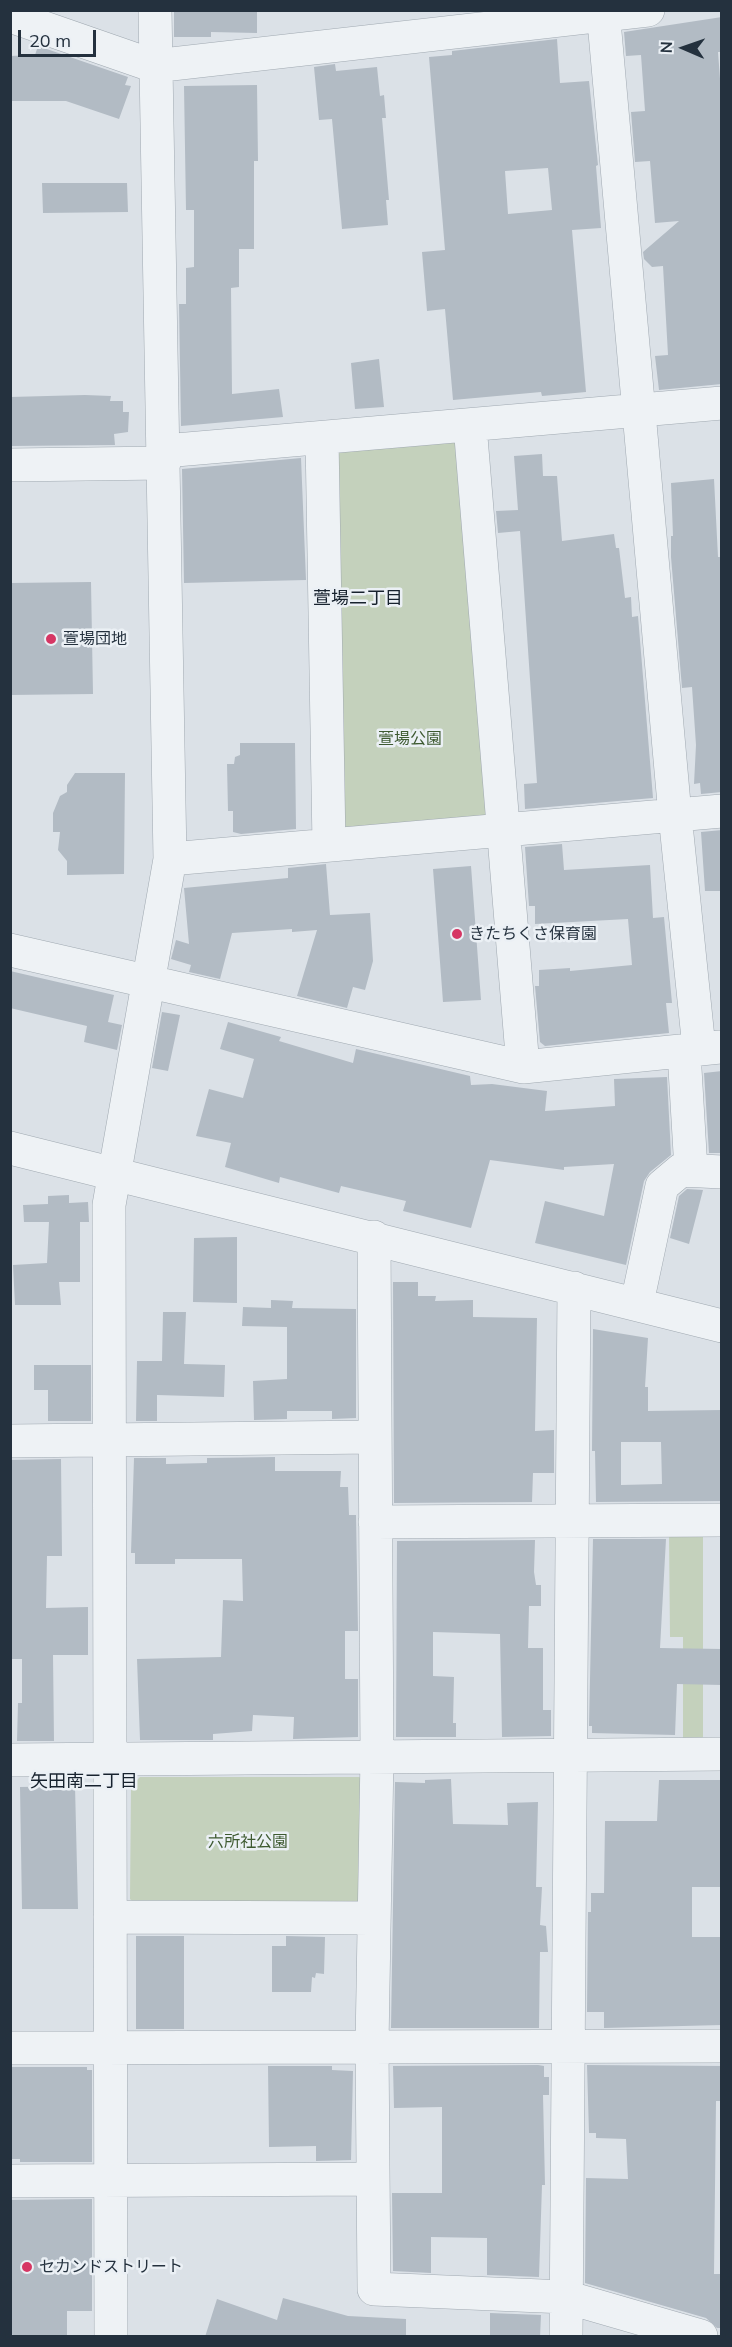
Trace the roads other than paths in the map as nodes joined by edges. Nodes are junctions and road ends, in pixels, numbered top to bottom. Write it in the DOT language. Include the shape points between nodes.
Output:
graph roads {
  1 [pos="155,10"];
  2 [pos="648,10"];
  3 [pos="603,14"];
  4 [pos="10,16"];
  5 [pos="446,21"];
  6 [pos="154,66"];
  7 [pos="722,403"];
  8 [pos="640,409"];
  9 [pos="470,425"];
  10 [pos="322,438"];
  11 [pos="164,457"];
  12 [pos="10,465"];
  13 [pos="722,811"];
  14 [pos="675,815"];
  15 [pos="503,830"];
  16 [pos="329,844"];
  17 [pos="170,859"];
  18 [pos="10,950"];
  19 [pos="148,981"];
  20 [pos="702,1049"];
  21 [pos="523,1067"];
  22 [pos="10,1148"];
  23 [pos="706,1171"];
  24 [pos="113,1174"];
  25 [pos="374,1238"];
  26 [pos="574,1288"];
  27 [pos="638,1303"];
  28 [pos="722,1326"];
  29 [pos="375,1437"];
  30 [pos="109,1439"];
  31 [pos="10,1440"];
  32 [pos="722,1520"];
  33 [pos="572,1521"];
  34 [pos="375,1522"];
  35 [pos="722,1754"];
  36 [pos="570,1755"];
  37 [pos="377,1756"];
  38 [pos="10,1760"];
  39 [pos="110,1761"];
  40 [pos="110,1917"];
  41 [pos="374,1918"];
  42 [pos="372,2045"];
  43 [pos="567,2045"];
  44 [pos="722,2046"];
  45 [pos="110,2047"];
  46 [pos="10,2048"];
  47 [pos="373,2179"];
  48 [pos="10,2181"];
  49 [pos="109,2181"];
  50 [pos="566,2297"];
  51 [pos="111,2337"];
  52 [pos="566,2337"];
  53 [pos="701,2337"];
  1 -- 6 [label="street"];
  2 -- 3 [label="street"];
  3 -- 5 [label="street"];
  3 -- 8 [label="street"];
  4 -- 6 [label="street"];
  5 -- 6 [label="street"];
  6 -- 11 [label="street"];
  7 -- 8 [label="street"];
  8 -- 9 [label="street"];
  8 -- 14 [label="street"];
  9 -- 10 [label="street"];
  9 -- 15 [label="street"];
  10 -- 11 [label="street"];
  10 -- 16 [label="street"];
  11 -- 12 [label="street"];
  11 -- 17 [label="street"];
  13 -- 14 [label="street"];
  14 -- 15 [label="street"];
  14 -- 20 [label="street"];
  15 -- 16 [label="street"];
  15 -- 21 [label="street"];
  16 -- 17 [label="street"];
  17 -- 19 [label="street"];
  18 -- 19 [label="street"];
  19 -- 21 [label="street"];
  19 -- 24 [label="street"];
  20 -- 21 [label="street"];
  20 -- 23 [label="street"];
  22 -- 24 [label="street"];
  23 -- 27 [label="street" via="681,1170 662,1186"];
  24 -- 25 [label="street"];
  24 -- 30 [label="street" via="109,1205"];
  25 -- 26 [label="street"];
  25 -- 29 [label="street"];
  26 -- 27 [label="street"];
  26 -- 33 [label="street"];
  27 -- 28 [label="street"];
  29 -- 30 [label="street"];
  29 -- 34 [label="street"];
  30 -- 31 [label="street"];
  30 -- 39 [label="street"];
  32 -- 33 [label="street"];
  33 -- 34 [label="street"];
  33 -- 36 [label="street"];
  34 -- 37 [label="street"];
  35 -- 36 [label="street"];
  36 -- 37 [label="street"];
  36 -- 43 [label="street"];
  37 -- 39 [label="street"];
  37 -- 41 [label="street"];
  38 -- 39 [label="street"];
  39 -- 40 [label="street"];
  40 -- 41 [label="street"];
  40 -- 45 [label="street"];
  41 -- 42 [label="street"];
  42 -- 43 [label="street"];
  42 -- 45 [label="street"];
  42 -- 47 [label="street"];
  43 -- 44 [label="street"];
  43 -- 50 [label="street"];
  45 -- 46 [label="street"];
  45 -- 49 [label="street"];
  47 -- 49 [label="street"];
  47 -- 50 [label="street" via="374,2289"];
  48 -- 49 [label="street"];
  49 -- 51 [label="street"];
  50 -- 52 [label="street"];
  50 -- 53 [label="street"];
}
